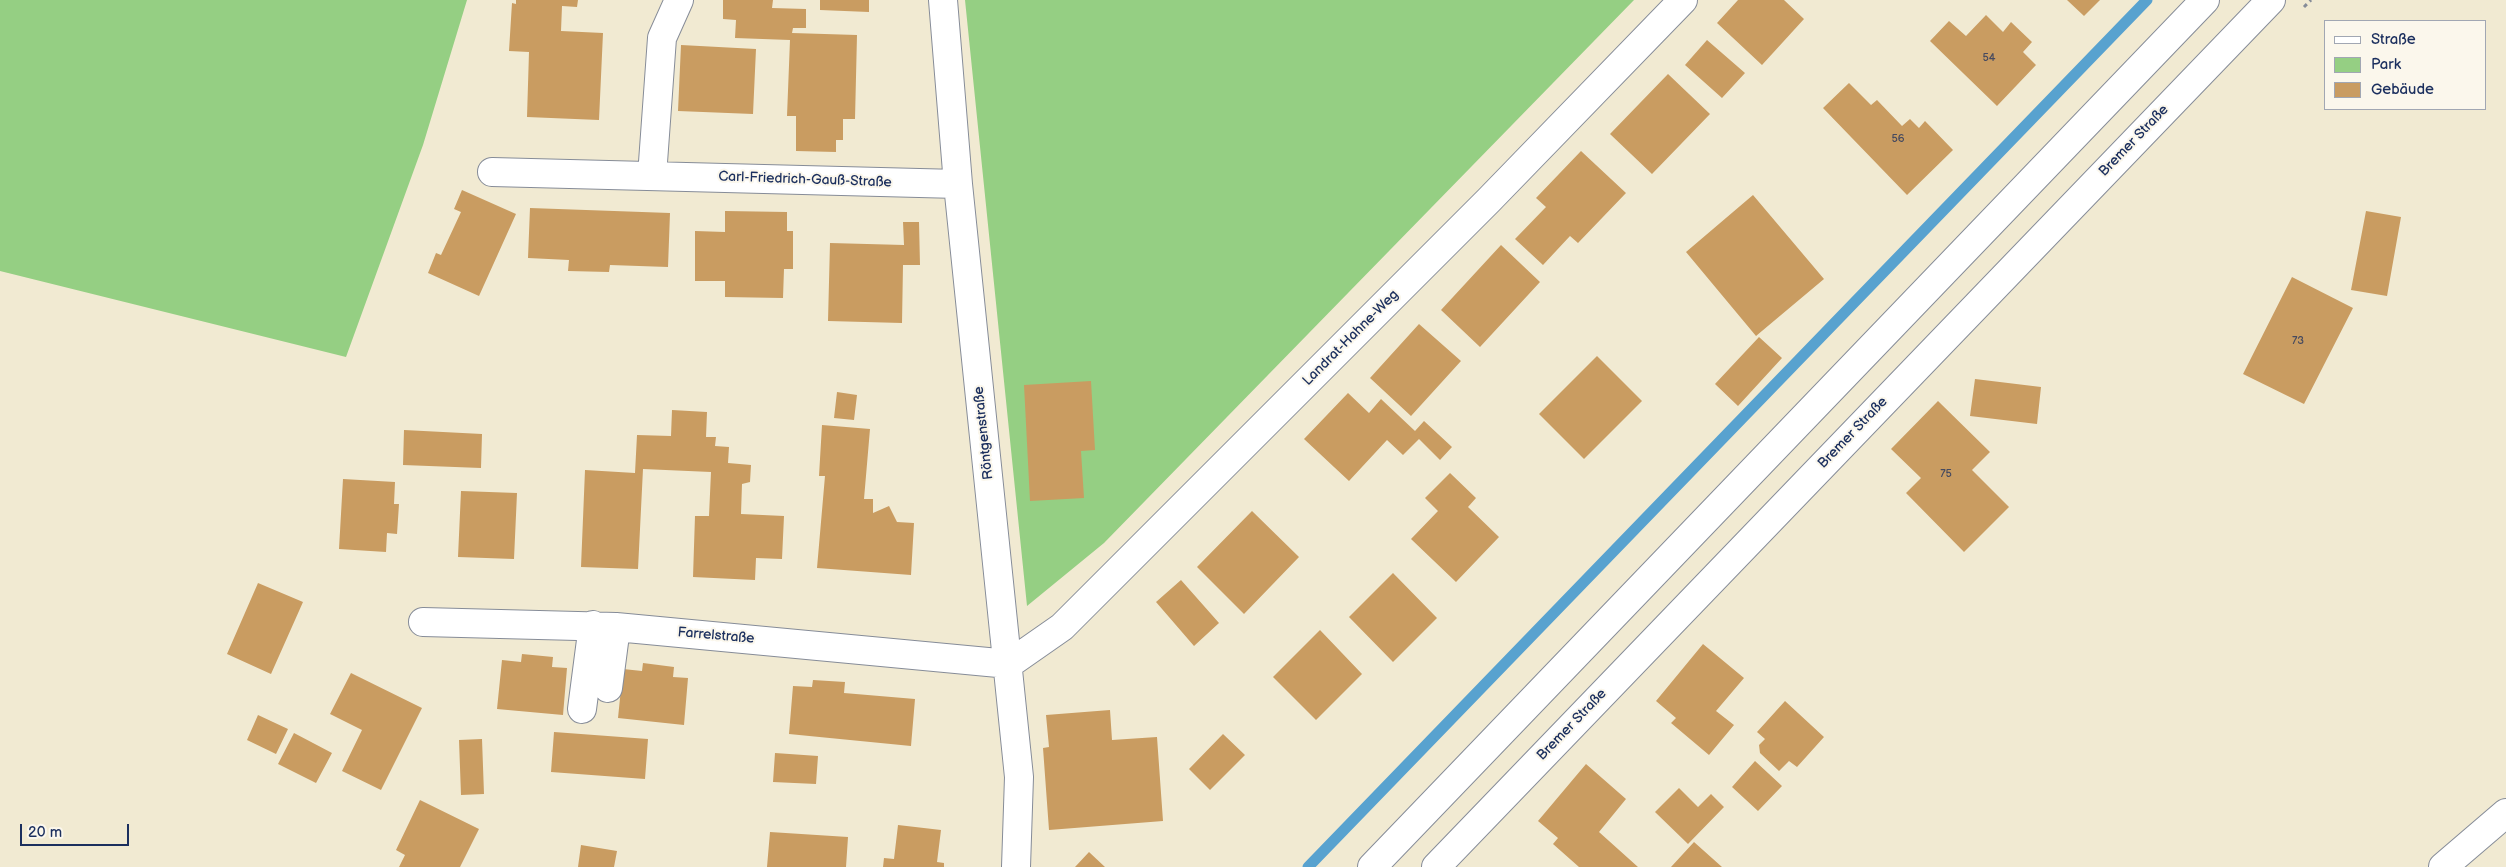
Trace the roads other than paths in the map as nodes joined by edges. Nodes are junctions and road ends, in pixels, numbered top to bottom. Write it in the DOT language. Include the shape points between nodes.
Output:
graph roads {
  1 [pos="679,0"];
  2 [pos="943,0"];
  3 [pos="1682,0"];
  4 [pos="2205,0"];
  5 [pos="2272,0"];
  6 [pos="492,172"];
  7 [pos="652,176"];
  8 [pos="958,184"];
  9 [pos="423,622"];
  10 [pos="604,626"];
  11 [pos="1009,664"];
  12 [pos="608,688"];
  13 [pos="582,709"];
  14 [pos="2506,813"];
  15 [pos="1016,867"];
  16 [pos="1372,867"];
  17 [pos="1436,867"];
  18 [pos="2443,867"];
  1 -- 7 [label="street" via="662,38"];
  2 -- 8 [label="street, Röntgenstraße"];
  3 -- 11 [label="street, Landrat-Hahne-Weg" via="1488,200 1069,620"];
  4 -- 16 [label="street"];
  5 -- 17 [label="street, Bremer Straße"];
  6 -- 7 [label="street, Carl-Friedrich-Gauß-Straße"];
  7 -- 8 [label="street, Carl-Friedrich-Gauß-Straße"];
  8 -- 11 [label="street, Röntgenstraße"];
  9 -- 10 [label="street, Farrelstraße"];
  10 -- 11 [label="street, Farrelstraße"];
  10 -- 12 [label="street"];
  10 -- 13 [label="street"];
  11 -- 15 [label="street, Röntgenstraße" via="1019,777"];
  14 -- 18 [label="street"];
}
